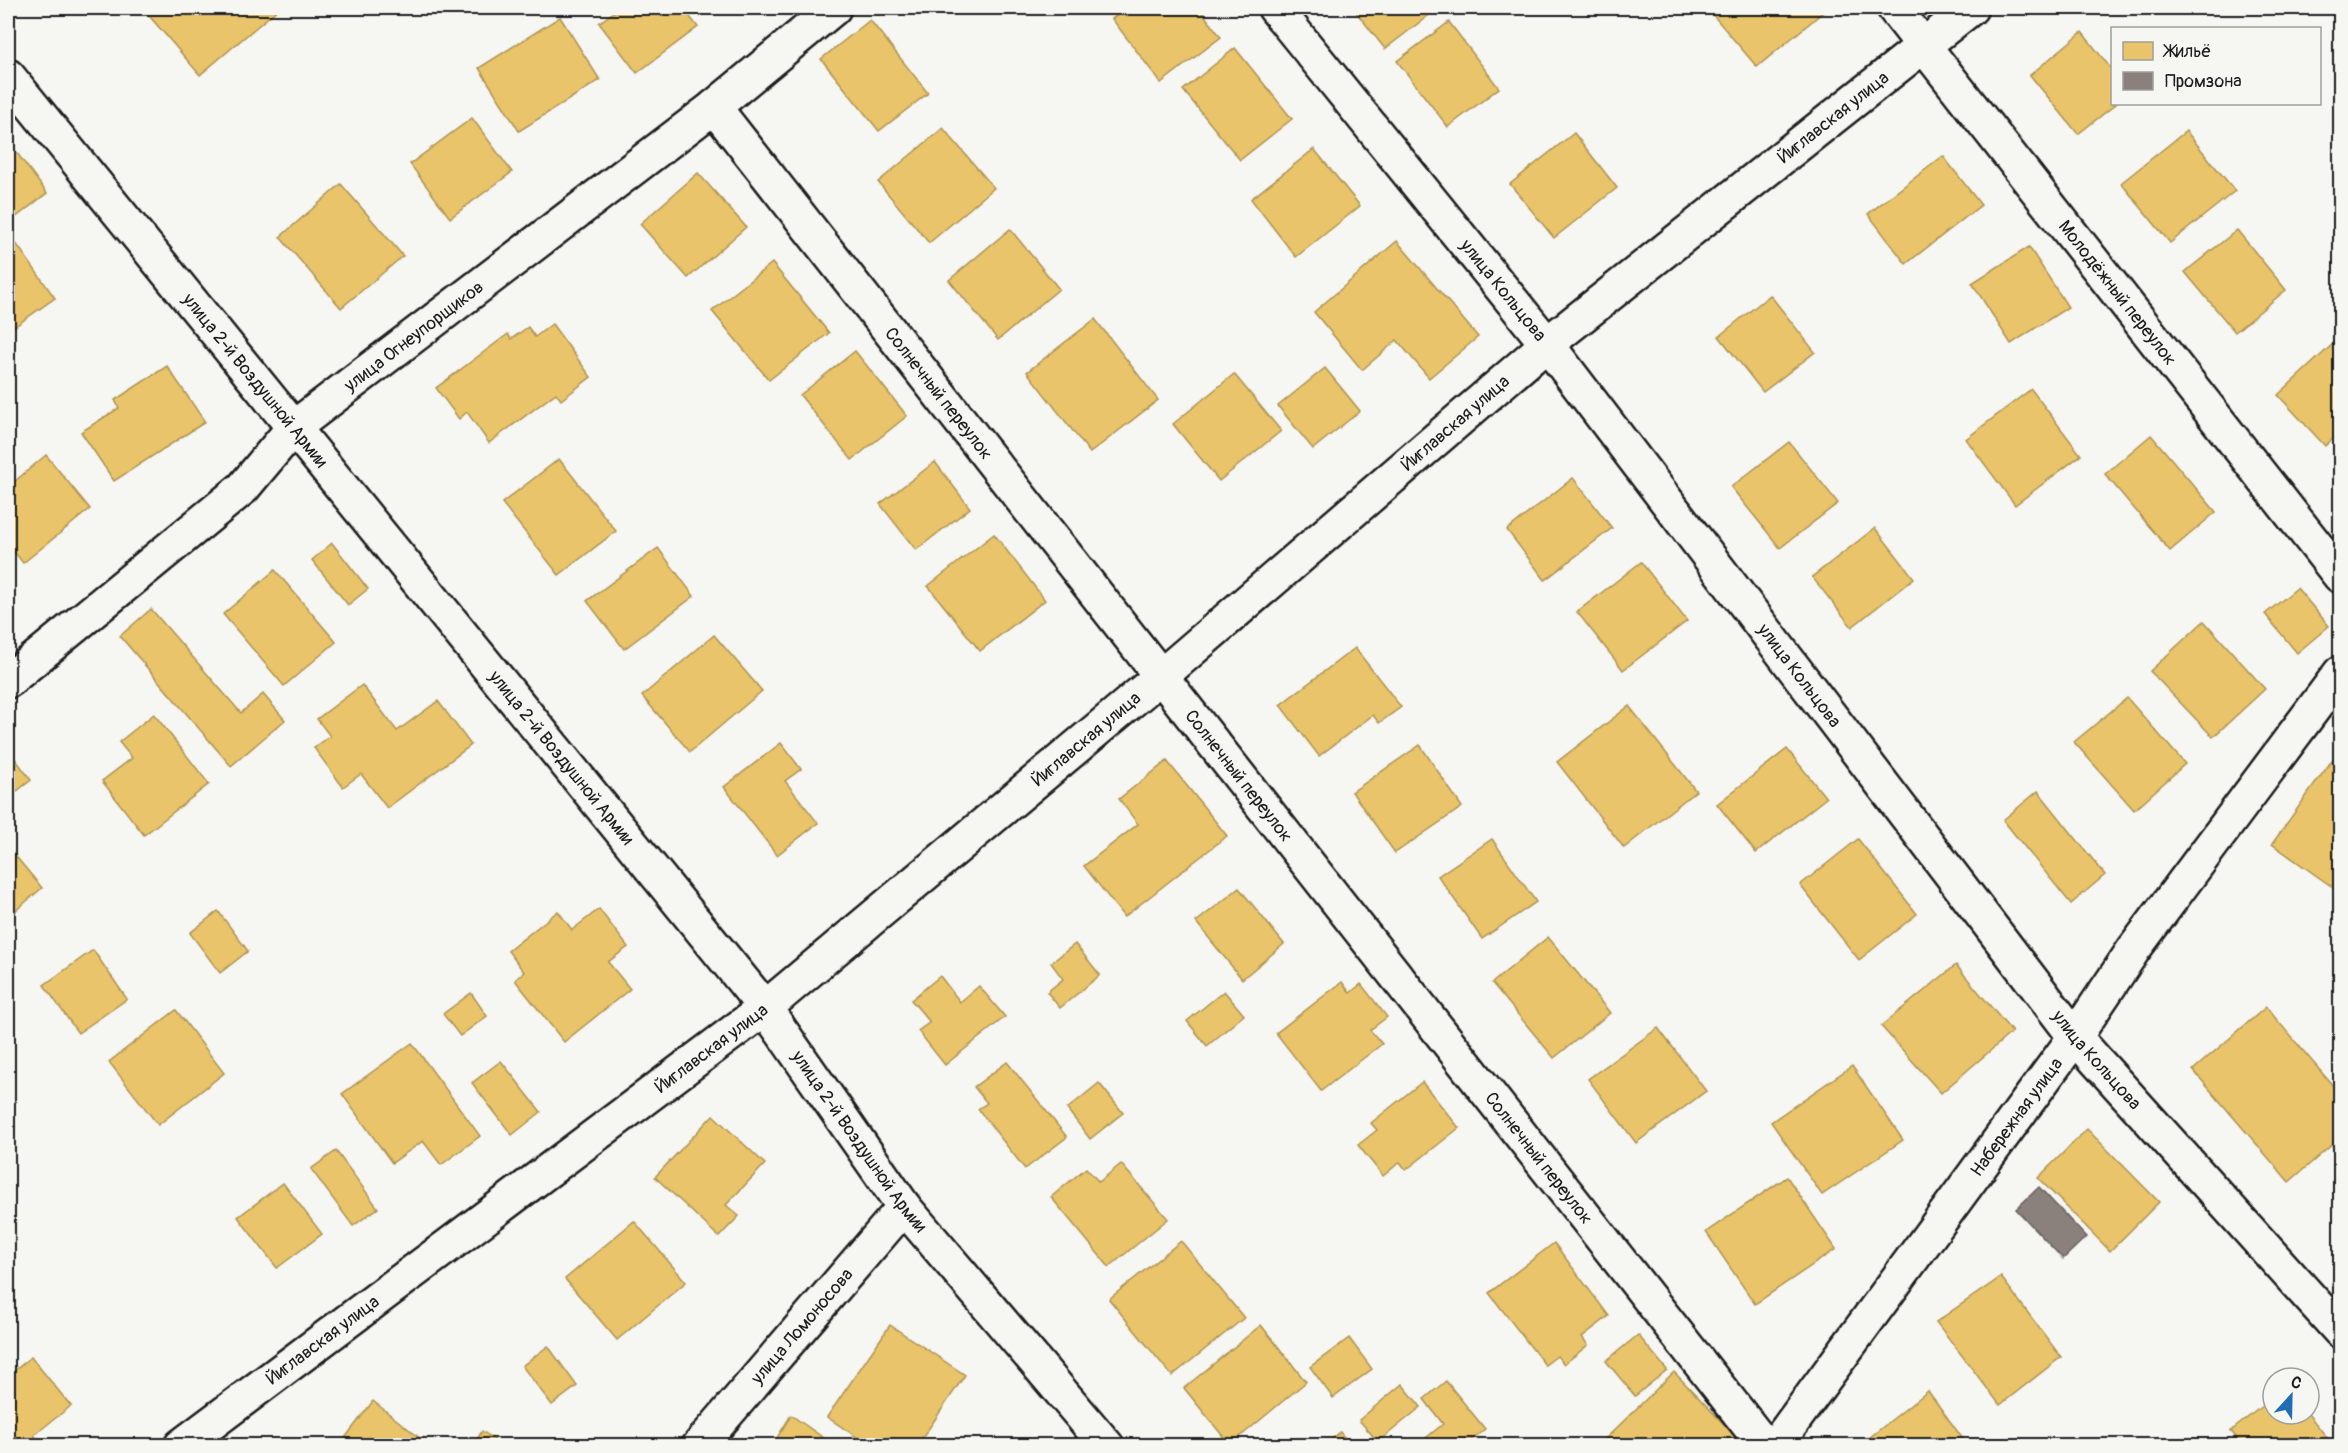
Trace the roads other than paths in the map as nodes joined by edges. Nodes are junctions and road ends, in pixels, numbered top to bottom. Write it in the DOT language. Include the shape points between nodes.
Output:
graph roads {
  1 [pos="834,8"];
  2 [pos="1275,8"];
  3 [pos="1894,8"];
  4 [pos="1971,8"];
  5 [pos="1924,44"];
  6 [pos="8,76"];
  7 [pos="714,107"];
  8 [pos="1547,344"];
  9 [pos="293,428"];
  10 [pos="2340,576"];
  11 [pos="2340,672"];
  12 [pos="1160,676"];
  13 [pos="8,681"];
  14 [pos="765,1008"];
  15 [pos="2075,1037"];
  16 [pos="904,1207"];
  17 [pos="2340,1331"];
  18 [pos="182,1446"];
  19 [pos="699,1446"];
  20 [pos="1107,1446"];
  21 [pos="1765,1446"];
  22 [pos="1775,1446"];
  1 -- 7 [label="street, улица Огнеупорщиков"];
  2 -- 8 [label="street, улица Кольцова"];
  3 -- 5 [label="street, Молодёжный переулок"];
  4 -- 5 [label="street, Йиглавская улица"];
  5 -- 8 [label="street, Йиглавская улица"];
  5 -- 10 [label="street, Молодёжный переулок"];
  6 -- 9 [label="street, улица 2-й Воздушной Армии"];
  7 -- 9 [label="street, улица Огнеупорщиков"];
  7 -- 12 [label="street, Солнечный переулок"];
  8 -- 12 [label="street, Йиглавская улица"];
  8 -- 15 [label="street, улица Кольцова"];
  9 -- 13 [label="street, улица Огнеупорщиков" via="243,488"];
  9 -- 14 [label="street, улица 2-й Воздушной Армии"];
  11 -- 15 [label="street, Набережная улица" via="2134,949"];
  12 -- 14 [label="street, Йиглавская улица"];
  12 -- 21 [label="street, Солнечный переулок"];
  14 -- 16 [label="street, улица 2-й Воздушной Армии"];
  14 -- 18 [label="street, Йиглавская улица"];
  15 -- 17 [label="street, улица Кольцова"];
  15 -- 22 [label="street, Набережная улица"];
  16 -- 19 [label="street, улица Ломоносова"];
  16 -- 20 [label="street, улица 2-й Воздушной Армии"];
}
